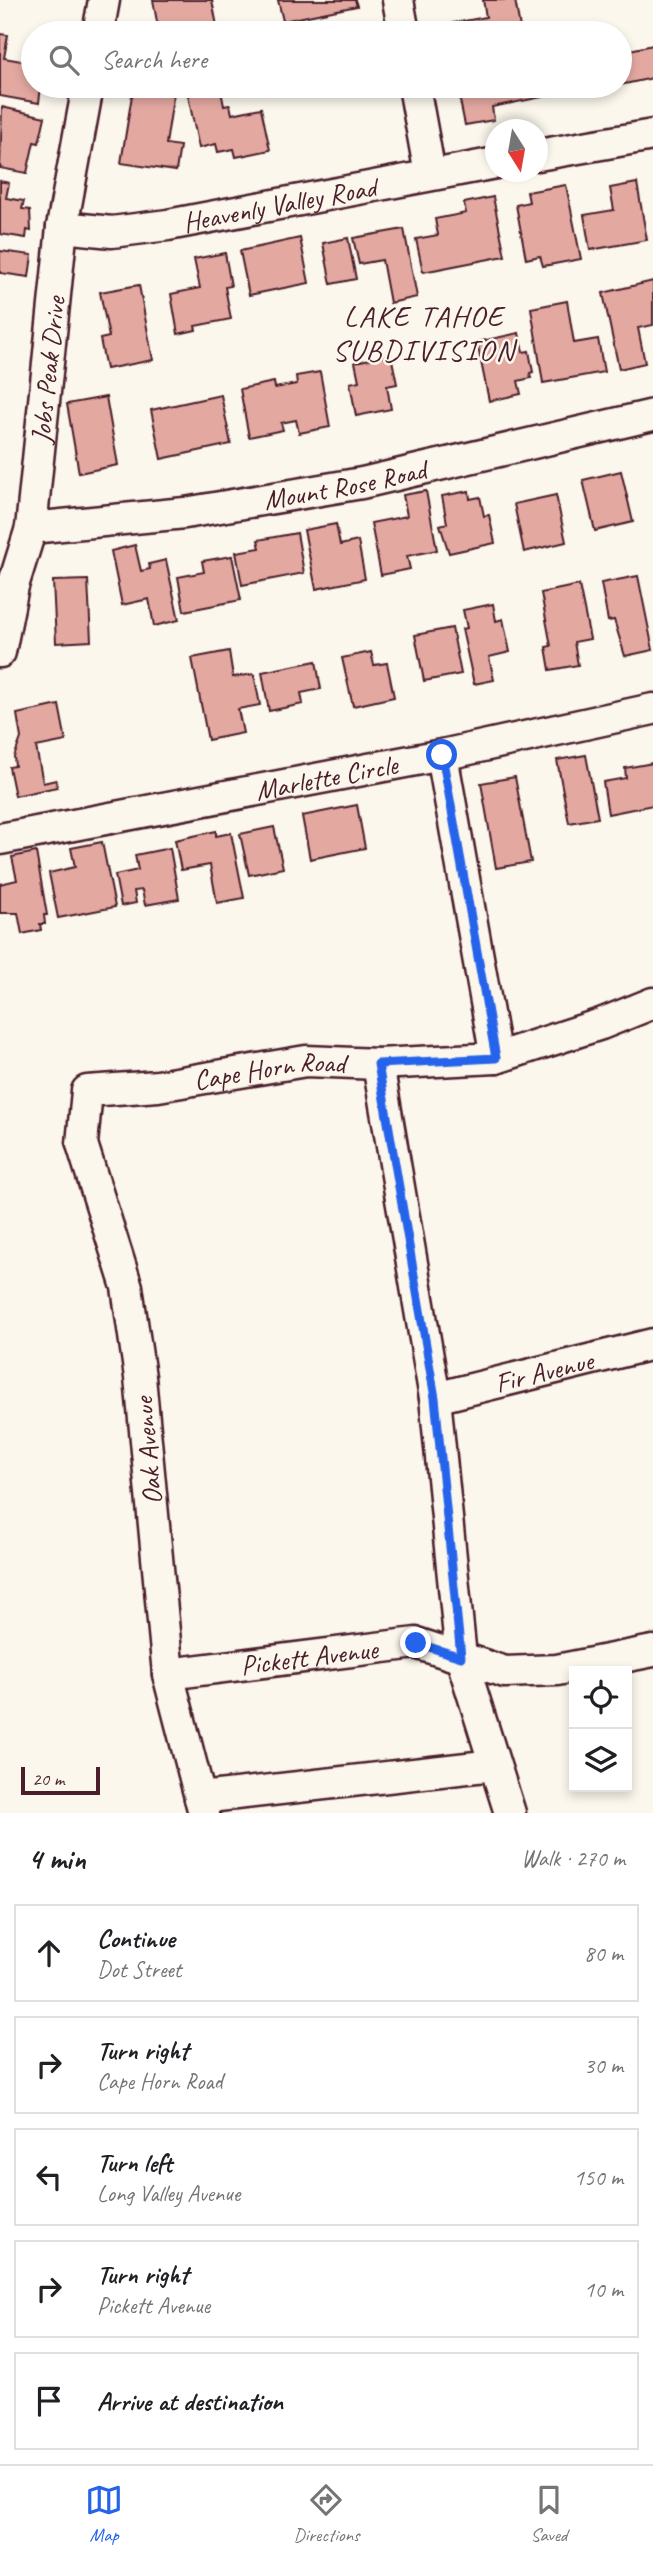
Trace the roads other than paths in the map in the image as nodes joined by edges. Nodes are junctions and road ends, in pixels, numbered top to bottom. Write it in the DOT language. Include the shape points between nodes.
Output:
graph roads {
  1 [pos="104,0"];
  2 [pos="398,0"];
  3 [pos="100,21"];
  4 [pos="402,21"];
  5 [pos="86,98"];
  6 [pos="416,98"];
  7 [pos="653,135"];
  8 [pos="548,153"];
  9 [pos="485,165"];
  10 [pos="430,174"];
  11 [pos="62,227"];
  12 [pos="653,415"];
  13 [pos="31,528"];
  14 [pos="0,652"];
  15 [pos="653,709"];
  16 [pos="442,755"];
  17 [pos="0,839"];
  18 [pos="653,1003"];
  19 [pos="496,1058"];
  20 [pos="378,1064"];
  21 [pos="87,1091"];
  22 [pos="653,1344"];
  23 [pos="435,1398"];
  24 [pos="653,1651"];
  25 [pos="461,1657"];
  26 [pos="168,1674"];
  27 [pos="494,1765"];
  28 [pos="202,1806"];
  29 [pos="510,1813"];
  1 -- 3 [label="street"];
  2 -- 4 [label="street"];
  5 -- 11 [label="street, Jobs Peak Drive"];
  6 -- 10 [label="street"];
  7 -- 8 [label="street"];
  9 -- 10 [label="street, Heavenly Valley Road"];
  10 -- 11 [label="street, Heavenly Valley Road" via="168,225 112,232"];
  11 -- 13 [label="street, Jobs Peak Drive"];
  12 -- 13 [label="street, Mount Rose Road" via="362,483 185,513"];
  13 -- 14 [label="street, Jobs Peak Drive"];
  15 -- 16 [label="street, Marlette Circle"];
  16 -- 17 [label="street, Marlette Circle"];
  16 -- 19 [label="street"];
  18 -- 19 [label="street, Cape Horn Road"];
  19 -- 20 [label="street, Cape Horn Road"];
  20 -- 21 [label="street, Cape Horn Road" via="306,1061 159,1086"];
  20 -- 23 [label="street"];
  21 -- 26 [label="street, Oak Avenue" via="82,1144 127,1287 140,1377"];
  22 -- 23 [label="street, Fir Avenue"];
  23 -- 25 [label="street"];
  24 -- 25 [label="street, Pickett Avenue" via="557,1670 505,1672"];
  25 -- 26 [label="street, Pickett Avenue" via="416,1643"];
  25 -- 27 [label="street"];
  26 -- 28 [label="street, Oak Avenue"];
  27 -- 28 [label="street"];
  27 -- 29 [label="street"];
}
